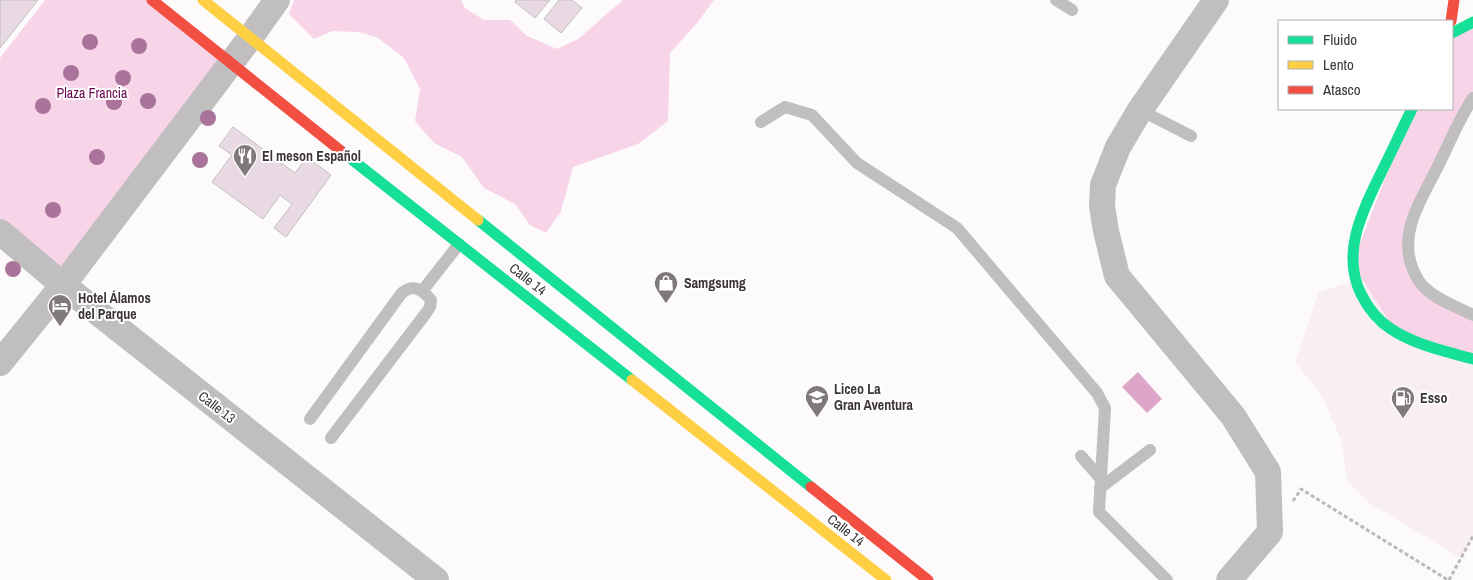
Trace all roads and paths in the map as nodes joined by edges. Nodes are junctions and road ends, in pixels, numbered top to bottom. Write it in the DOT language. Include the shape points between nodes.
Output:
graph roads {
  1 [pos="152,0"];
  2 [pos="203,0"];
  3 [pos="277,0"];
  4 [pos="1056,0"];
  5 [pos="1216,0"];
  6 [pos="1454,0"];
  7 [pos="1072,10"];
  8 [pos="1451,20"];
  9 [pos="1473,22"];
  10 [pos="1453,32"];
  11 [pos="250,38"];
  12 [pos="230,64"];
  13 [pos="1473,98"];
  14 [pos="1140,110"];
  15 [pos="1412,110"];
  16 [pos="761,122"];
  17 [pos="1191,136"];
  18 [pos="0,232"];
  19 [pos="459,244"];
  20 [pos="63,285"];
  21 [pos="424,290"];
  22 [pos="1473,315"];
  23 [pos="1473,359"];
  24 [pos="0,364"];
  25 [pos="310,419"];
  26 [pos="331,438"];
  27 [pos="1150,450"];
  28 [pos="1081,456"];
  29 [pos="1101,484"];
  30 [pos="1291,504"];
  31 [pos="1473,536"];
  32 [pos="436,580"];
  33 [pos="886,580"];
  34 [pos="928,580"];
  35 [pos="1167,580"];
  36 [pos="1229,580"];
  37 [pos="1448,580"];
  1 -- 12 [label="main road, Calle 14"];
  2 -- 11 [label="main road, Calle 14"];
  3 -- 11 [label="street"];
  4 -- 7 [label="lane"];
  5 -- 14 [label="street"];
  6 -- 8 [label="main road"];
  9 -- 10 [label="main road"];
  11 -- 12 [label="street"];
  11 -- 34 [label="main road, Calle 14"];
  12 -- 19 [label="main road, Calle 14"];
  12 -- 20 [label="street"];
  13 -- 22 [label="lane" via="1410,224 1407,242 1415,275 1425,289"];
  14 -- 17 [label="lane"];
  14 -- 36 [label="street" via="1118,147 1103,185 1102,206 1117,276 1233,416 1268,472 1270,532"];
  15 -- 23 [label="main road" via="1354,234 1352,264 1355,280 1371,311 1397,333"];
  16 -- 29 [label="lane" via="785,106 812,115 857,163 957,228 1097,393 1106,408"];
  18 -- 20 [label="street, Calle 13"];
  19 -- 21 [label="lane"];
  19 -- 33 [label="main road, Calle 14"];
  20 -- 24 [label="street"];
  20 -- 32 [label="street, Calle 13"];
  21 -- 25 [label="lane" via="406,289 401,294"];
  21 -- 26 [label="lane" via="431,300 430,307"];
  27 -- 29 [label="lane"];
  28 -- 29 [label="lane"];
  29 -- 35 [label="lane" via="1099,512"];
  30 -- 37 [label="path" via="1301,489"];
  31 -- 37 [label="path"];
}
